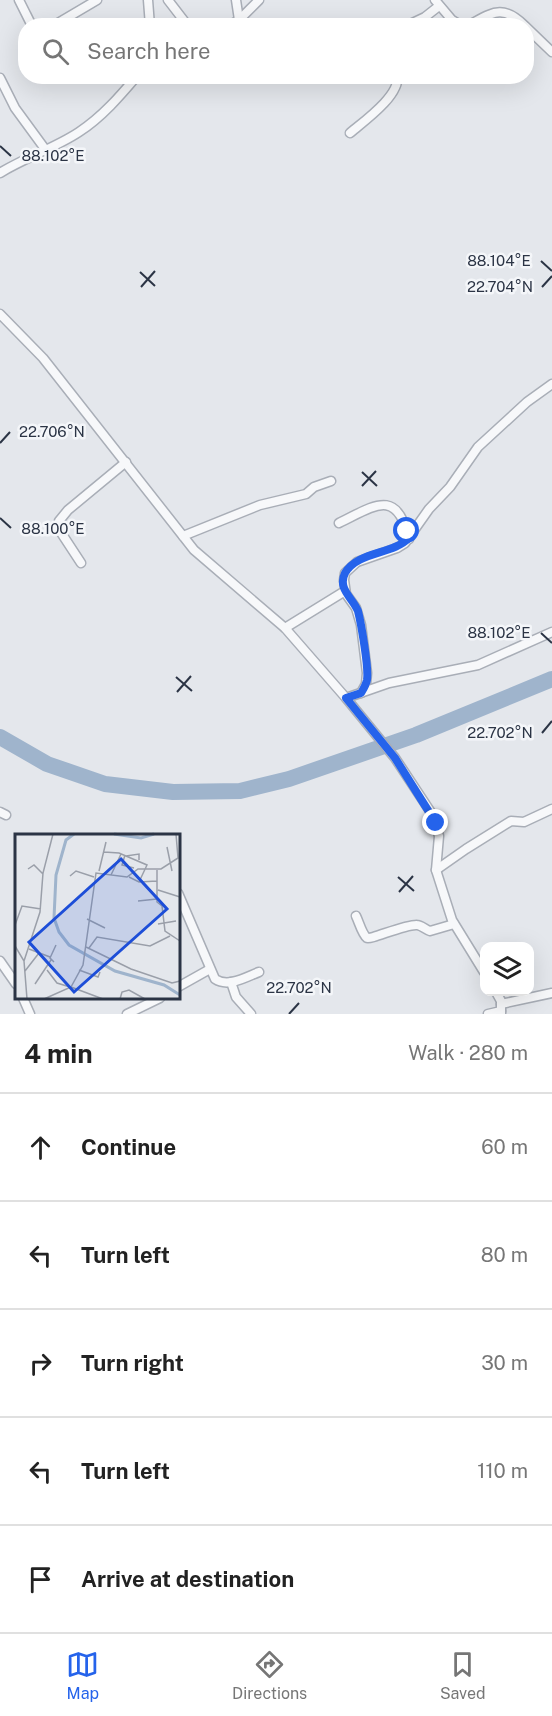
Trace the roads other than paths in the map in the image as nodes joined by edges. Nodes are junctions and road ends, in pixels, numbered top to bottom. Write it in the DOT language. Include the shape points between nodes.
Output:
graph roads {
  1 [pos="19,0"];
  2 [pos="97,0"];
  3 [pos="148,0"];
  4 [pos="168,0"];
  5 [pos="236,0"];
  6 [pos="259,0"];
  7 [pos="437,3"];
  8 [pos="28,18"];
  9 [pos="67,18"];
  10 [pos="149,18"];
  11 [pos="182,18"];
  12 [pos="239,18"];
  13 [pos="241,18"];
  14 [pos="421,18"];
  15 [pos="450,18"];
  16 [pos="485,18"];
  17 [pos="516,18"];
  18 [pos="534,34"];
  19 [pos="552,52"];
  20 [pos="0,78"];
  21 [pos="129,84"];
  22 [pos="396,84"];
  23 [pos="350,133"];
  24 [pos="45,149"];
  25 [pos="0,173"];
  26 [pos="0,314"];
  27 [pos="552,384"];
  28 [pos="126,462"];
  29 [pos="331,481"];
  30 [pos="339,523"];
  31 [pos="183,536"];
  32 [pos="409,538"];
  33 [pos="81,563"];
  34 [pos="345,591"];
  35 [pos="285,628"];
  36 [pos="552,632"];
  37 [pos="361,693"];
  38 [pos="346,698"];
  39 [pos="552,809"];
  40 [pos="436,870"];
  41 [pos="180,898"];
  42 [pos="356,916"];
  43 [pos="454,924"];
  44 [pos="0,961"];
  45 [pos="480,966"];
  46 [pos="210,969"];
  47 [pos="259,972"];
  48 [pos="15,981"];
  49 [pos="231,982"];
  50 [pos="180,986"];
  51 [pos="552,993"];
  52 [pos="23,999"];
  53 [pos="158,999"];
  54 [pos="501,1010"];
  55 [pos="30,1014"];
  56 [pos="127,1014"];
  57 [pos="251,1014"];
  58 [pos="488,1014"];
  1 -- 8 [label="street"];
  2 -- 9 [label="street"];
  3 -- 10 [label="street"];
  4 -- 11 [label="street"];
  5 -- 12 [label="street"];
  6 -- 13 [label="street"];
  7 -- 14 [label="street"];
  7 -- 15 [label="street"];
  16 -- 17 [label="street" via="499,12 508,12"];
  18 -- 19 [label="street"];
  20 -- 24 [label="street" via="15,108"];
  21 -- 24 [label="street" via="87,126"];
  22 -- 23 [label="street" via="376,111"];
  24 -- 25 [label="street"];
  26 -- 28 [label="street" via="43,358"];
  27 -- 32 [label="street" via="478,447"];
  28 -- 31 [label="street"];
  28 -- 33 [label="street" via="58,521 60,531"];
  29 -- 31 [label="street" via="306,494 260,505"];
  30 -- 32 [label="street" via="375,506 394,508 400,512"];
  31 -- 35 [label="street" via="200,556"];
  32 -- 34 [label="street" via="398,548 354,564 344,577"];
  34 -- 35 [label="street"];
  34 -- 37 [label="street" via="361,625 367,673"];
  35 -- 38 [label="street"];
  36 -- 37 [label="street" via="478,665 404,679"];
  37 -- 38 [label="street"];
  38 -- 40 [label="street" via="395,758 436,823 440,836"];
  39 -- 40 [label="street" via="524,822 511,821"];
  40 -- 43 [label="street"];
  41 -- 46 [label="street"];
  42 -- 43 [label="street" via="369,939 417,925 430,931"];
  43 -- 45 [label="street"];
  44 -- 48 [label="street"];
  46 -- 49 [label="street" via="218,981"];
  46 -- 50 [label="street"];
  47 -- 49 [label="street"];
  49 -- 57 [label="street" via="236,997"];
  51 -- 54 [label="street"];
  52 -- 55 [label="street"];
  53 -- 56 [label="street"];
  54 -- 58 [label="street"];
}
